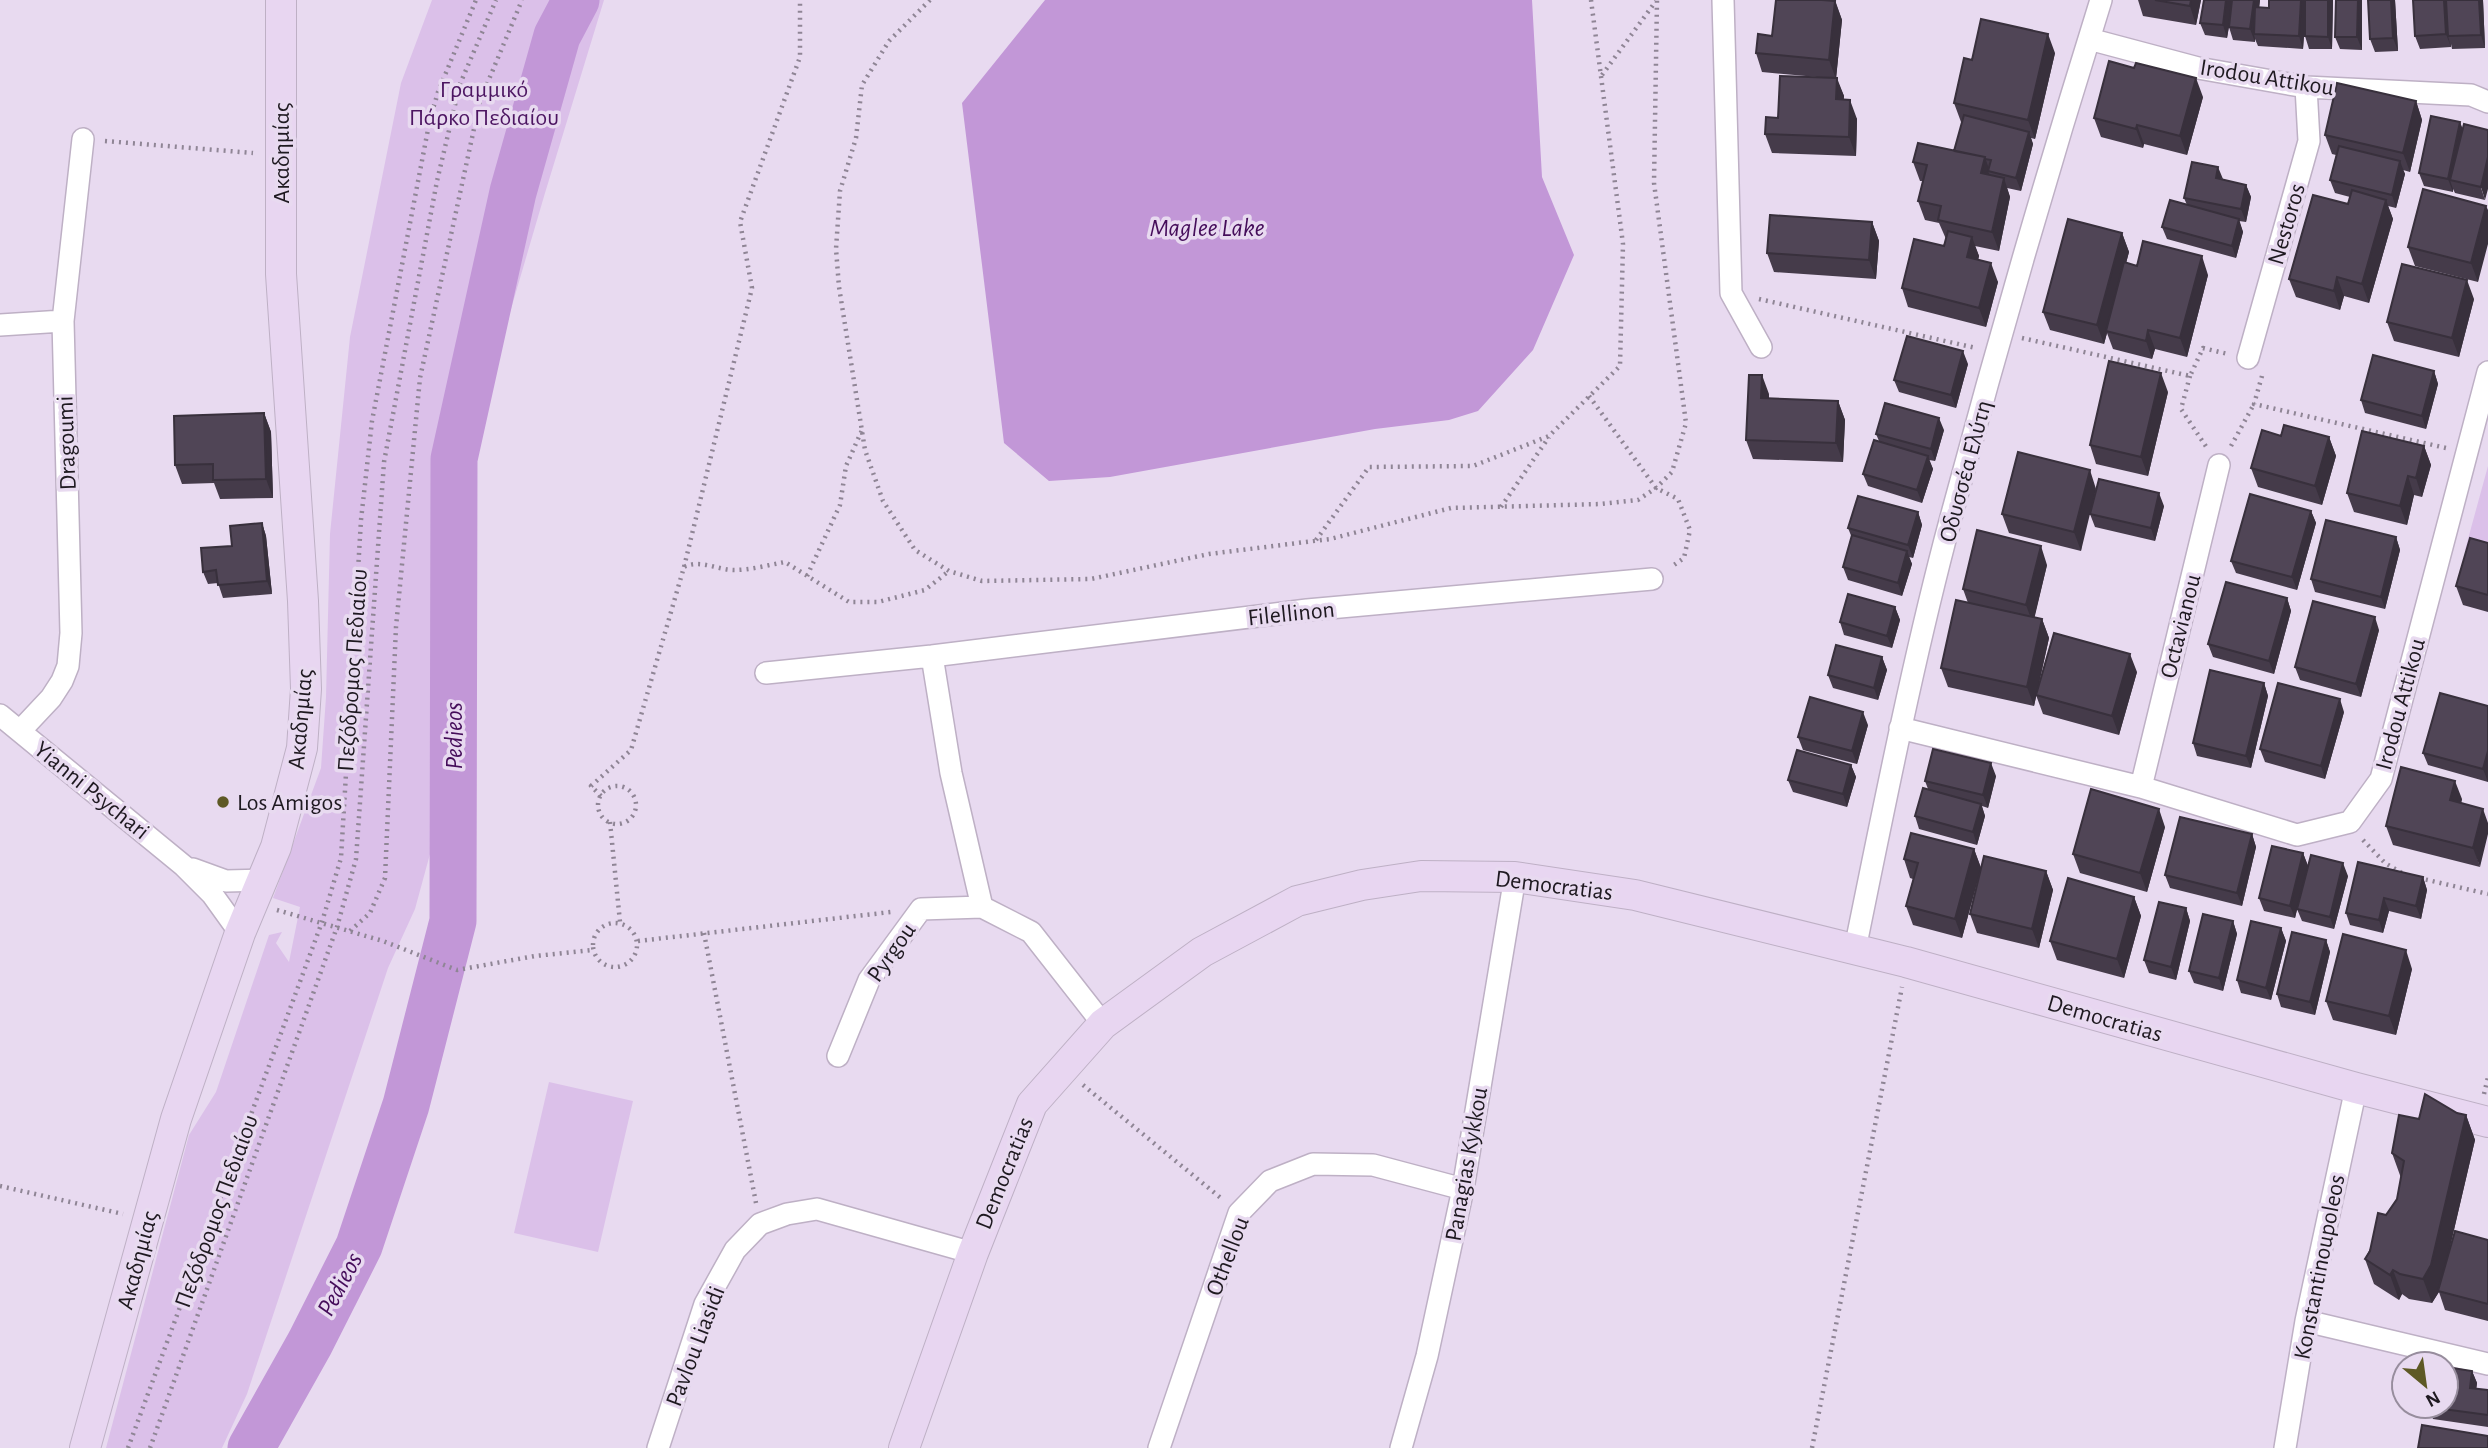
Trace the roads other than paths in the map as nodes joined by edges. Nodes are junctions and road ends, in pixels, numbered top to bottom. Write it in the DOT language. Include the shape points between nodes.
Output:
graph roads {
  1 [pos="281,0"];
  2 [pos="1723,0"];
  3 [pos="2101,0"];
  4 [pos="2089,39"];
  5 [pos="2306,87"];
  6 [pos="2488,102"];
  7 [pos="83,139"];
  8 [pos="63,321"];
  9 [pos="0,324"];
  10 [pos="1761,347"];
  11 [pos="2248,358"];
  12 [pos="2488,372"];
  13 [pos="2219,465"];
  14 [pos="1652,579"];
  15 [pos="932,656"];
  16 [pos="766,673"];
  17 [pos="0,715"];
  18 [pos="1900,728"];
  19 [pos="20,731"];
  20 [pos="2141,787"];
  21 [pos="184,866"];
  22 [pos="1515,877"];
  23 [pos="258,892"];
  24 [pos="982,907"];
  25 [pos="240,933"];
  26 [pos="1855,949"];
  27 [pos="1103,1024"];
  28 [pos="838,1056"];
  29 [pos="2356,1088"];
  30 [pos="2488,1122"];
  31 [pos="1463,1189"];
  32 [pos="973,1253"];
  33 [pos="2306,1321"];
  34 [pos="2488,1364"];
  35 [pos="85,1448"];
  36 [pos="658,1448"];
  37 [pos="904,1448"];
  38 [pos="1159,1448"];
  39 [pos="1401,1448"];
  40 [pos="2286,1448"];
  1 -- 23 [label="street, Ακαδημίας" via="281,274 306,689 302,748 280,834"];
  2 -- 10 [label="street" via="1731,293"];
  3 -- 4 [label="street, Οδυσσέα Ελύτη"];
  4 -- 5 [label="street, Irodou Attikou" via="2198,68"];
  4 -- 18 [label="street, Οδυσσέα Ελύτη" via="1945,540"];
  5 -- 6 [label="street, Irodou Attikou" via="2471,95"];
  5 -- 11 [label="street, Nestoros" via="2309,141"];
  7 -- 8 [label="street, Dragoumi"];
  8 -- 9 [label="street"];
  8 -- 19 [label="street, Dragoumi" via="68,666 51,698"];
  12 -- 20 [label="street, Irodou Attikou" via="2381,779 2350,822 2297,835"];
  13 -- 20 [label="street, Octavianou"];
  14 -- 15 [label="street, Filellinon" via="1307,610"];
  15 -- 16 [label="street, Filellinon"];
  15 -- 24 [label="street" via="951,773"];
  17 -- 19 [label="street, Yianni Psychari"];
  18 -- 20 [label="street"];
  18 -- 26 [label="street, Οδυσσέα Ελύτη"];
  19 -- 21 [label="street, Yianni Psychari"];
  21 -- 23 [label="street, Yianni Psychari"];
  21 -- 25 [label="street, Yianni Psychari" via="212,894"];
  22 -- 26 [label="street, Democratias" via="1635,895"];
  22 -- 27 [label="street, Democratias" via="1421,876 1297,901 1202,952"];
  22 -- 31 [label="street, Panagias Kykkou"];
  23 -- 25 [label="street, Ακαδημίας"];
  24 -- 27 [label="street, Pyrgou" via="1031,932"];
  24 -- 28 [label="street, Pyrgou" via="921,909 869,980"];
  25 -- 35 [label="street, Ακαδημίας" via="176,1119"];
  26 -- 29 [label="street, Democratias"];
  27 -- 32 [label="street, Democratias" via="1032,1104"];
  29 -- 30 [label="street, Democratias"];
  29 -- 33 [label="street, Konstantinoupoleos"];
  31 -- 38 [label="street, Othellou" via="1374,1165 1313,1164 1270,1181 1240,1213"];
  31 -- 39 [label="street, Panagias Kykkou" via="1427,1356"];
  32 -- 36 [label="street, Pavlou Liasidi" via="817,1209 760,1224 735,1250 705,1304"];
  32 -- 37 [label="street, Democratias"];
  33 -- 34 [label="street"];
  33 -- 40 [label="street, Konstantinoupoleos"];
}
